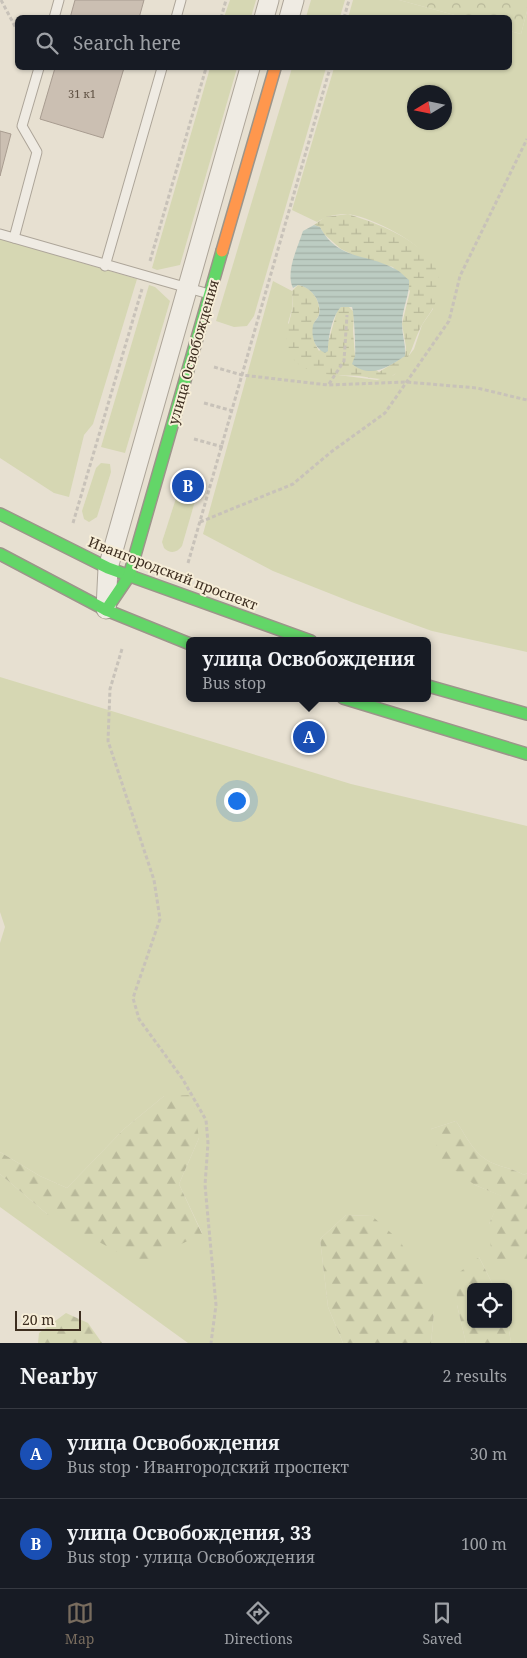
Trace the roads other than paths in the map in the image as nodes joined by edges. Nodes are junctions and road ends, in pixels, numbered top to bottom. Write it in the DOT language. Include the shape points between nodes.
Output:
graph roads {
  1 [pos="60,0"];
  2 [pos="181,0"];
  3 [pos="269,0"];
  4 [pos="294,0"];
  5 [pos="55,15"];
  6 [pos="177,15"];
  7 [pos="265,15"];
  8 [pos="290,15"];
  9 [pos="39,70"];
  10 [pos="161,70"];
  11 [pos="249,70"];
  12 [pos="274,70"];
  13 [pos="0,234"];
  14 [pos="14,238"];
  15 [pos="105,266"];
  16 [pos="185,288"];
  17 [pos="209,294"];
  18 [pos="0,514"];
  19 [pos="0,554"];
  20 [pos="108,568"];
  21 [pos="129,576"];
  22 [pos="106,610"];
  23 [pos="301,637"];
  24 [pos="186,642"];
  25 [pos="431,687"];
  26 [pos="356,702"];
  27 [pos="527,714"];
  28 [pos="527,754"];
  1 -- 5 [label="lane"];
  2 -- 6 [label="lane"];
  3 -- 7 [label="street"];
  4 -- 8 [label="street"];
  9 -- 14 [label="lane" via="22,126 37,152"];
  10 -- 15 [label="lane"];
  11 -- 16 [label="street, улица Освобождения"];
  12 -- 17 [label="main road, улица Освобождения"];
  13 -- 14 [label="lane"];
  14 -- 15 [label="lane"];
  15 -- 16 [label="lane"];
  16 -- 17 [label="lane"];
  16 -- 20 [label="street, улица Освобождения"];
  17 -- 21 [label="main road, улица Освобождения"];
  18 -- 20 [label="main road, Ивангородский проспект"];
  19 -- 22 [label="main road"];
  20 -- 21 [label="main road, Ивангородский проспект"];
  20 -- 22 [label="street, улица Освобождения"];
  21 -- 22 [label="main road, улица Освобождения"];
  21 -- 23 [label="main road, Ивангородский проспект"];
  22 -- 24 [label="main road"];
  25 -- 27 [label="main road"];
  26 -- 28 [label="main road"];
}
